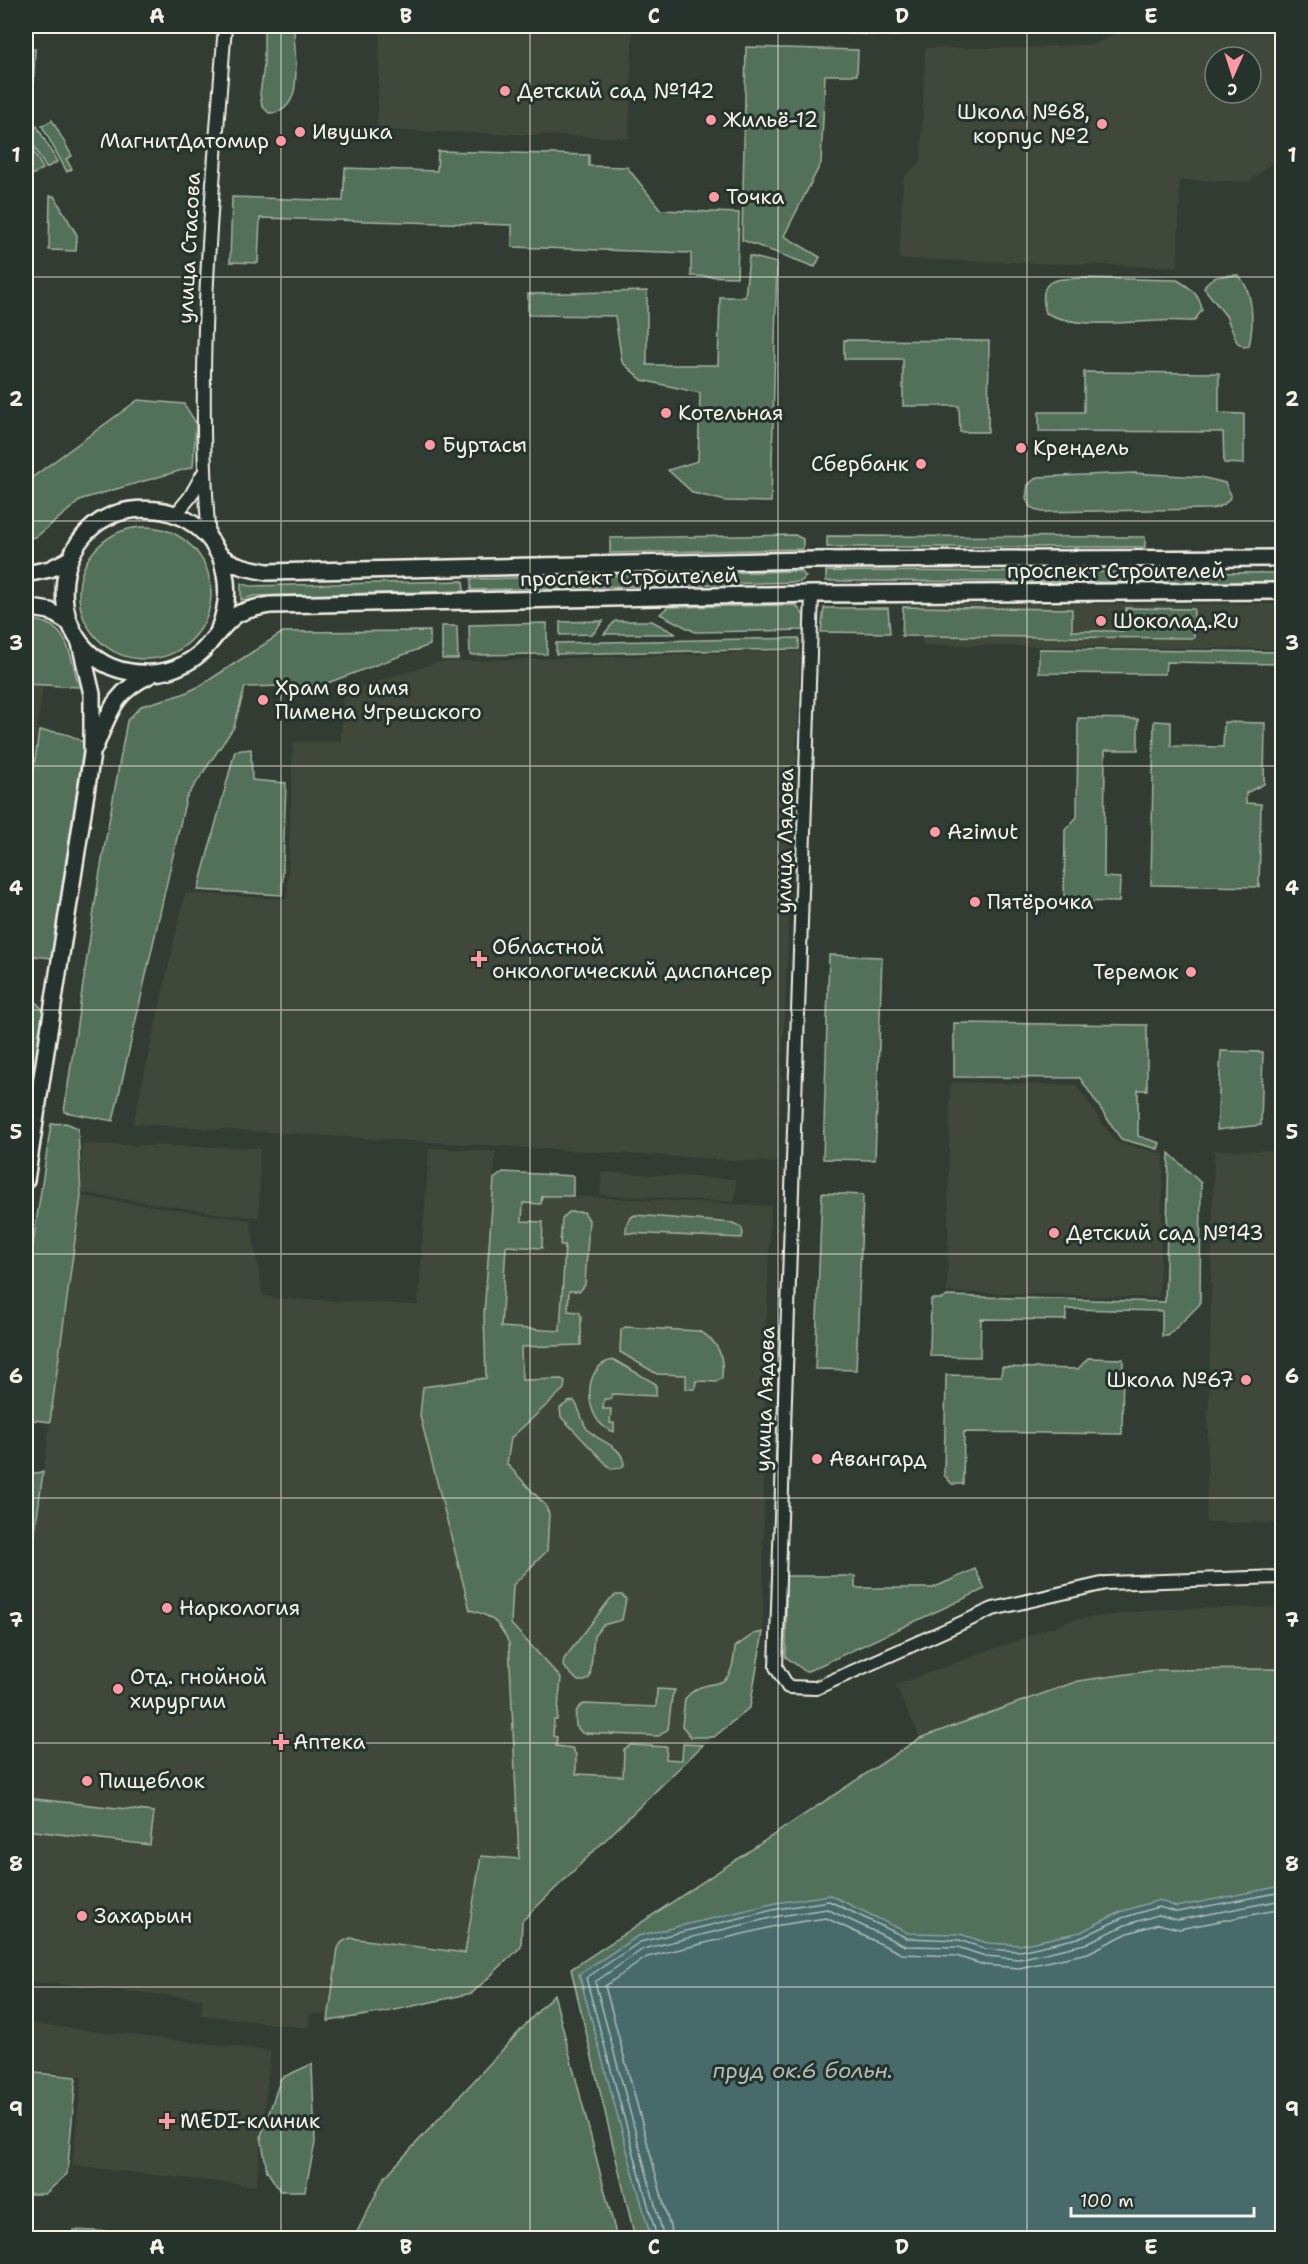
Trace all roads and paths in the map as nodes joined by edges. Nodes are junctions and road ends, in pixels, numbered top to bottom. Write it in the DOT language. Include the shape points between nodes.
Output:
graph roads {
  1 [pos="225,26"];
  2 [pos="204,473"];
  3 [pos="176,514"];
  4 [pos="210,539"];
  5 [pos="220,555"];
  6 [pos="1282,558"];
  7 [pos="68,560"];
  8 [pos="26,574"];
  9 [pos="1282,591"];
  10 [pos="812,594"];
  11 [pos="26,606"];
  12 [pos="69,623"];
  13 [pos="219,629"];
  14 [pos="79,640"];
  15 [pos="155,673"];
  16 [pos="92,754"];
  17 [pos="26,1180"];
  18 [pos="1282,1577"];
  1 -- 2 [label="street, улица Стасова" via="209,251"];
  2 -- 3 [label="street"];
  2 -- 4 [label="street, улица Стасова"];
  3 -- 4 [label="main road"];
  3 -- 7 [label="main road" via="149,509 121,512 88,531"];
  4 -- 5 [label="main road"];
  5 -- 6 [label="main road, проспект Строителей" via="248,569 267,572 811,560"];
  5 -- 13 [label="main road" via="228,592"];
  7 -- 8 [label="main road" via="51,569"];
  7 -- 12 [label="main road" via="62,593"];
  9 -- 10 [label="main road, проспект Строителей"];
  10 -- 13 [label="main road, проспект Строителей" via="270,605 237,614"];
  10 -- 18 [label="street, улица Лядова" via="776,1667 788,1687 816,1688 993,1609 1106,1583"];
  11 -- 12 [label="main road" via="50,611"];
  12 -- 14 [label="main road, проспект Строителей"];
  13 -- 15 [label="main road, проспект Строителей" via="192,659"];
  14 -- 15 [label="main road, проспект Строителей" via="94,656 113,667"];
  14 -- 16 [label="main road" via="92,694"];
  15 -- 16 [label="main road" via="116,699"];
  16 -- 17 [label="main road"];
}
